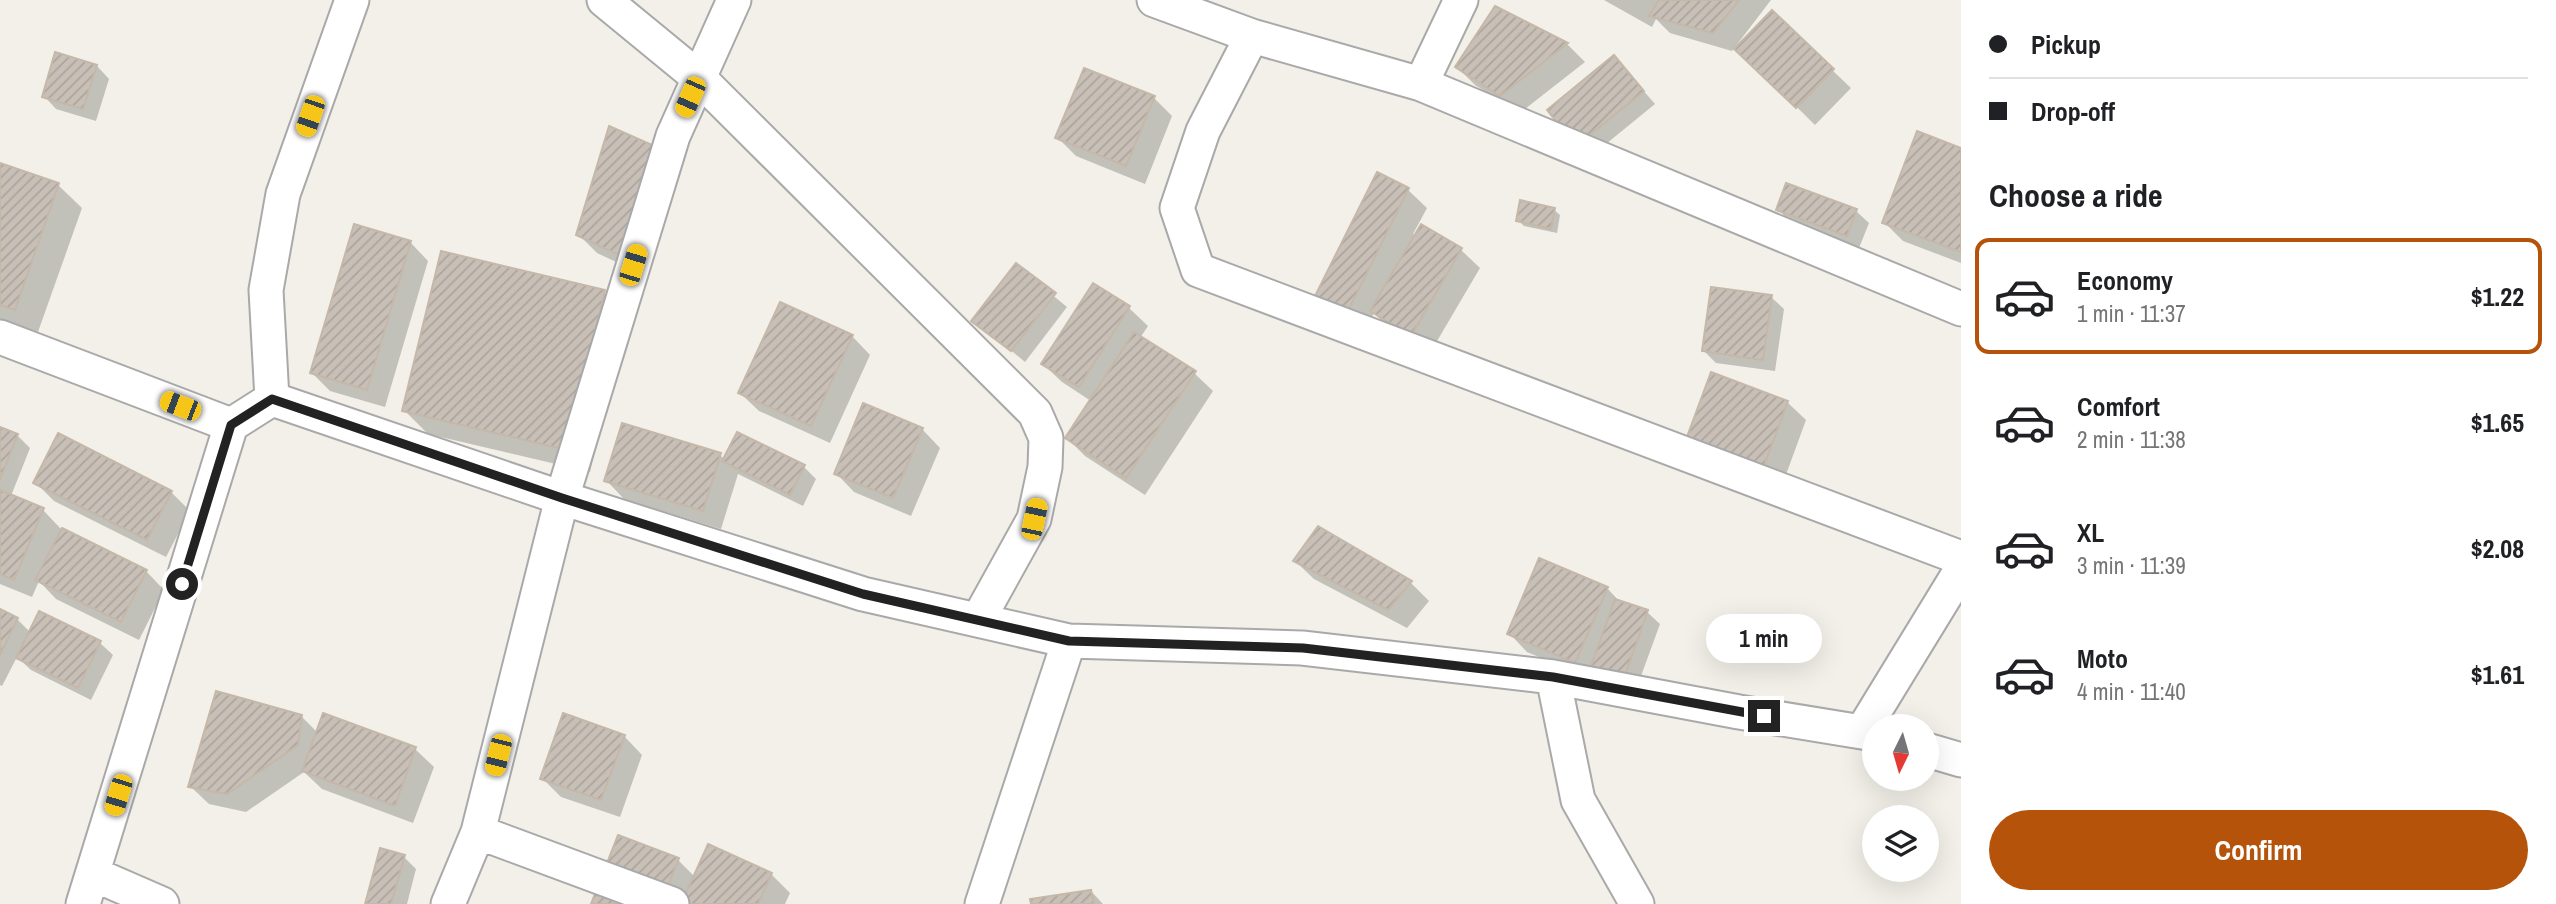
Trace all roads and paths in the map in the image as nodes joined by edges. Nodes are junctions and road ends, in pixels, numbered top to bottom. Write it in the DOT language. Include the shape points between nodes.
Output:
graph roads {
  1 [pos="352,0"];
  2 [pos="604,0"];
  3 [pos="734,0"];
  4 [pos="1154,0"];
  5 [pos="1461,0"];
  6 [pos="1252,36"];
  7 [pos="699,78"];
  8 [pos="1421,84"];
  9 [pos="1961,309"];
  10 [pos="0,337"];
  11 [pos="272,399"];
  12 [pos="231,425"];
  13 [pos="562,498"];
  14 [pos="1961,558"];
  15 [pos="1961,570"];
  16 [pos="978,620"];
  17 [pos="1069,641"];
  18 [pos="1553,677"];
  19 [pos="1879,714"];
  20 [pos="1862,731"];
  21 [pos="1939,754"];
  22 [pos="1961,760"];
  23 [pos="478,832"];
  24 [pos="88,889"];
  25 [pos="162,904"];
  26 [pos="448,904"];
  27 [pos="672,904"];
  28 [pos="982,904"];
  29 [pos="1637,904"];
  1 -- 11 [label="street" via="283,194 266,290"];
  2 -- 7 [label="street"];
  3 -- 7 [label="street"];
  4 -- 6 [label="street"];
  5 -- 8 [label="street"];
  6 -- 8 [label="street"];
  6 -- 14 [label="street" via="1203,131 1177,208 1198,270"];
  7 -- 13 [label="street" via="673,136"];
  7 -- 16 [label="street" via="1035,413 1046,438 1034,519"];
  8 -- 9 [label="street"];
  10 -- 12 [label="street"];
  11 -- 12 [label="street"];
  11 -- 13 [label="street"];
  12 -- 24 [label="street"];
  13 -- 16 [label="street" via="863,594"];
  13 -- 23 [label="street"];
  15 -- 19 [label="street"];
  16 -- 17 [label="street"];
  17 -- 18 [label="street" via="1303,648"];
  17 -- 28 [label="street"];
  18 -- 20 [label="street"];
  18 -- 29 [label="street" via="1578,800"];
  21 -- 22 [label="street"];
  23 -- 26 [label="street"];
  23 -- 27 [label="street"];
  24 -- 25 [label="street"];
}
